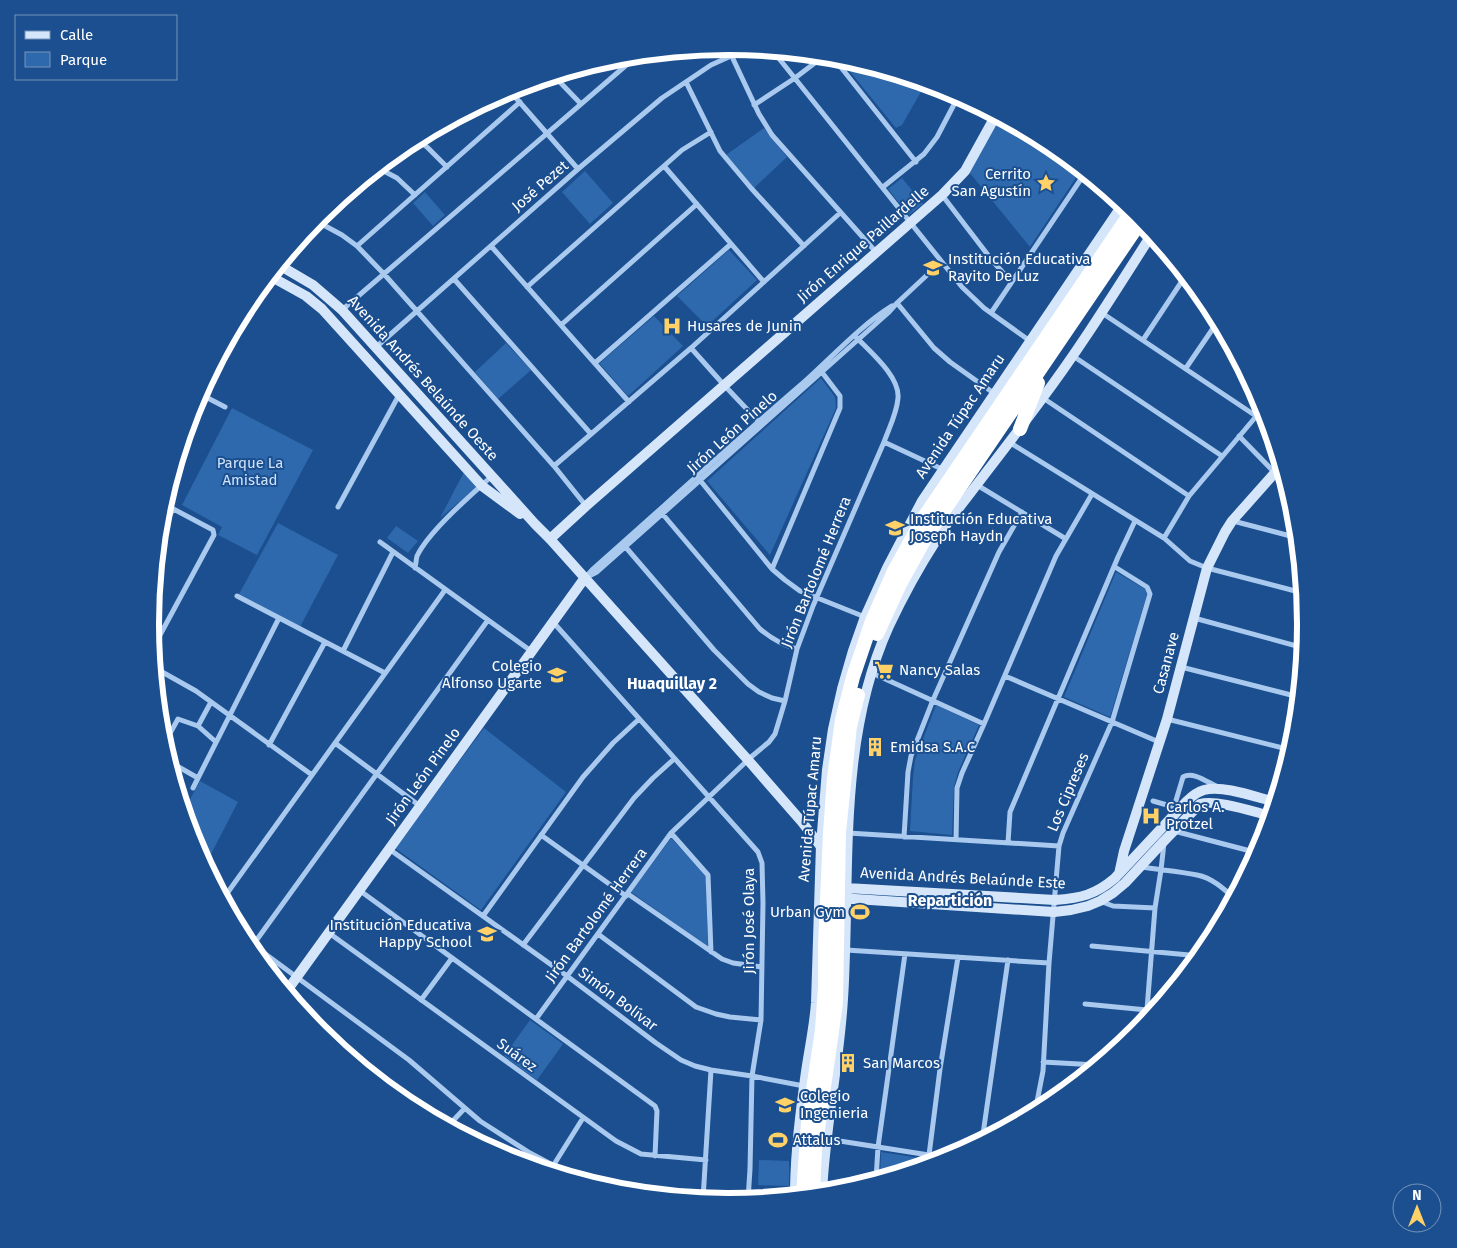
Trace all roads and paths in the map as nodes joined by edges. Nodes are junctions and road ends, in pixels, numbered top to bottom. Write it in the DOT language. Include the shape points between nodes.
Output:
graph roads {
  1 [pos="732,56"];
  2 [pos="778,57"];
  3 [pos="816,62"];
  4 [pos="627,64"];
  5 [pos="840,66"];
  6 [pos="795,78"];
  7 [pos="559,81"];
  8 [pos="686,82"];
  9 [pos="515,97"];
  10 [pos="520,102"];
  11 [pos="955,102"];
  12 [pos="581,104"];
  13 [pos="754,104"];
  14 [pos="993,121"];
  15 [pos="711,132"];
  16 [pos="548,134"];
  17 [pos="423,144"];
  18 [pos="916,162"];
  19 [pos="447,166"];
  20 [pos="664,166"];
  21 [pos="578,169"];
  22 [pos="384,171"];
  23 [pos="1082,178"];
  24 [pos="883,187"];
  25 [pos="415,195"];
  26 [pos="942,195"];
  27 [pos="697,204"];
  28 [pos="1119,210"];
  29 [pos="840,213"];
  30 [pos="1127,218"];
  31 [pos="910,223"];
  32 [pos="323,225"];
  33 [pos="1136,227"];
  34 [pos="1148,240"];
  35 [pos="731,244"];
  36 [pos="357,246"];
  37 [pos="491,246"];
  38 [pos="804,246"];
  39 [pos="876,252"];
  40 [pos="942,262"];
  41 [pos="285,268"];
  42 [pos="290,271"];
  43 [pos="384,274"];
  44 [pos="276,279"];
  45 [pos="454,279"];
  46 [pos="1182,281"];
  47 [pos="764,282"];
  48 [pos="1011,282"];
  49 [pos="285,284"];
  50 [pos="527,286"];
  51 [pos="897,303"];
  52 [pos="342,310"];
  53 [pos="417,312"];
  54 [pos="991,313"];
  55 [pos="1102,313"];
  56 [pos="561,325"];
  57 [pos="1213,327"];
  58 [pos="856,338"];
  59 [pos="1143,340"];
  60 [pos="1030,341"];
  61 [pos="375,348"];
  62 [pos="691,348"];
  63 [pos="1072,356"];
  64 [pos="1046,361"];
  65 [pos="595,363"];
  66 [pos="1186,368"];
  67 [pos="820,370"];
  68 [pos="724,385"];
  69 [pos="399,394"];
  70 [pos="994,394"];
  71 [pos="207,398"];
  72 [pos="1043,398"];
  73 [pos="628,402"];
  74 [pos="225,407"];
  75 [pos="1256,416"];
  76 [pos="761,423"];
  77 [pos="1020,429"];
  78 [pos="591,434"];
  79 [pos="1239,436"];
  80 [pos="884,442"];
  81 [pos="1010,442"];
  82 [pos="1222,456"];
  83 [pos="554,466"];
  84 [pos="1275,466"];
  85 [pos="944,470"];
  86 [pos="1276,471"];
  87 [pos="492,476"];
  88 [pos="698,479"];
  89 [pos="977,484"];
  90 [pos="482,486"];
  91 [pos="1092,494"];
  92 [pos="1189,496"];
  93 [pos="586,506"];
  94 [pos="338,507"];
  95 [pos="173,509"];
  96 [pos="661,512"];
  97 [pos="1022,512"];
  98 [pos="169,516"];
  99 [pos="1135,521"];
  100 [pos="1232,521"];
  101 [pos="535,524"];
  102 [pos="1291,536"];
  103 [pos="1164,538"];
  104 [pos="550,539"];
  105 [pos="1066,539"];
  106 [pos="380,542"];
  107 [pos="624,545"];
  108 [pos="393,552"];
  109 [pos="1115,567"];
  110 [pos="415,568"];
  111 [pos="772,568"];
  112 [pos="1207,568"];
  113 [pos="584,578"];
  114 [pos="445,590"];
  115 [pos="1296,591"];
  116 [pos="237,596"];
  117 [pos="817,597"];
  118 [pos="865,617"];
  119 [pos="279,618"];
  120 [pos="1194,618"];
  121 [pos="488,620"];
  122 [pos="556,625"];
  123 [pos="160,636"];
  124 [pos="325,642"];
  125 [pos="1297,646"];
  126 [pos="797,649"];
  127 [pos="343,651"];
  128 [pos="532,652"];
  129 [pos="1181,666"];
  130 [pos="162,672"];
  131 [pos="385,673"];
  132 [pos="872,673"];
  133 [pos="1005,676"];
  134 [pos="1293,696"];
  135 [pos="1059,699"];
  136 [pos="933,700"];
  137 [pos="786,701"];
  138 [pos="211,702"];
  139 [pos="229,716"];
  140 [pos="639,719"];
  141 [pos="1167,719"];
  142 [pos="1112,722"];
  143 [pos="984,724"];
  144 [pos="198,726"];
  145 [pos="170,734"];
  146 [pos="216,742"];
  147 [pos="1159,742"];
  148 [pos="335,743"];
  149 [pos="269,745"];
  150 [pos="1284,748"];
  151 [pos="674,759"];
  152 [pos="748,760"];
  153 [pos="178,766"];
  154 [pos="376,774"];
  155 [pos="312,775"];
  156 [pos="198,778"];
  157 [pos="193,788"];
  158 [pos="1223,789"];
  159 [pos="709,798"];
  160 [pos="1269,800"];
  161 [pos="1153,801"];
  162 [pos="420,806"];
  163 [pos="1176,809"];
  164 [pos="1264,814"];
  165 [pos="802,822"];
  166 [pos="1163,828"];
  167 [pos="1174,832"];
  168 [pos="671,833"];
  169 [pos="848,833"];
  170 [pos="541,835"];
  171 [pos="904,837"];
  172 [pos="956,840"];
  173 [pos="1164,841"];
  174 [pos="1008,843"];
  175 [pos="821,845"];
  176 [pos="1059,846"];
  177 [pos="389,849"];
  178 [pos="1250,851"];
  179 [pos="824,858"];
  180 [pos="583,865"];
  181 [pos="1141,867"];
  182 [pos="1161,870"];
  183 [pos="1118,875"];
  184 [pos="1122,886"];
  185 [pos="839,887"];
  186 [pos="359,890"];
  187 [pos="227,893"];
  188 [pos="1229,894"];
  189 [pos="627,895"];
  190 [pos="1055,900"];
  191 [pos="1100,901"];
  192 [pos="1155,908"];
  193 [pos="1054,912"];
  194 [pos="483,916"];
  195 [pos="329,933"];
  196 [pos="598,934"];
  197 [pos="256,941"];
  198 [pos="523,945"];
  199 [pos="1092,946"];
  200 [pos="846,950"];
  201 [pos="1152,951"];
  202 [pos="711,952"];
  203 [pos="265,954"];
  204 [pos="905,954"];
  205 [pos="1191,955"];
  206 [pos="958,957"];
  207 [pos="452,958"];
  208 [pos="1008,960"];
  209 [pos="1049,963"];
  210 [pos="762,967"];
  211 [pos="567,976"];
  212 [pos="297,977"];
  213 [pos="290,986"];
  214 [pos="421,1000"];
  215 [pos="1085,1004"];
  216 [pos="1147,1009"];
  217 [pos="1146,1010"];
  218 [pos="536,1020"];
  219 [pos="761,1020"];
  220 [pos="1043,1062"];
  221 [pos="1088,1065"];
  222 [pos="711,1070"];
  223 [pos="752,1076"];
  224 [pos="804,1086"];
  225 [pos="1037,1102"];
  226 [pos="465,1108"];
  227 [pos="583,1118"];
  228 [pos="452,1121"];
  229 [pos="983,1132"];
  230 [pos="827,1139"];
  231 [pos="878,1147"];
  232 [pos="929,1155"];
  233 [pos="655,1156"];
  234 [pos="706,1160"];
  235 [pos="550,1164"];
  236 [pos="553,1166"];
  237 [pos="876,1174"];
  238 [pos="823,1185"];
  239 [pos="813,1186"];
  240 [pos="803,1188"];
  241 [pos="795,1189"];
  242 [pos="704,1192"];
  243 [pos="748,1192"];
  1 -- 8 [label="street, José Pezet"];
  1 -- 13 [label="street"];
  2 -- 6 [label="street"];
  3 -- 6 [label="street"];
  4 -- 12 [label="street"];
  5 -- 18 [label="street"];
  6 -- 13 [label="street"];
  6 -- 24 [label="street"];
  7 -- 12 [label="street"];
  8 -- 15 [label="street"];
  8 -- 21 [label="street, José Pezet" via="662,98"];
  9 -- 10 [label="street"];
  10 -- 16 [label="street"];
  10 -- 19 [label="street"];
  11 -- 18 [label="street" via="937,137"];
  12 -- 16 [label="street"];
  13 -- 29 [label="street" via="772,135"];
  14 -- 26 [label="street, Jirón Enrique Paillardelle" via="965,171"];
  15 -- 20 [label="street"];
  15 -- 38 [label="street" via="720,151"];
  16 -- 21 [label="street"];
  16 -- 43 [label="street"];
  17 -- 19 [label="street"];
  18 -- 24 [label="street"];
  19 -- 25 [label="street"];
  20 -- 27 [label="street"];
  20 -- 50 [label="street"];
  21 -- 37 [label="street, José Pezet"];
  22 -- 25 [label="street"];
  23 -- 48 [label="street"];
  24 -- 31 [label="street"];
  25 -- 36 [label="street"];
  26 -- 31 [label="street, Jirón Enrique Paillardelle"];
  26 -- 48 [label="street"];
  27 -- 35 [label="street"];
  27 -- 56 [label="street"];
  28 -- 60 [label="street, Avenida Túpac Amaru"];
  29 -- 38 [label="street"];
  29 -- 39 [label="street"];
  30 -- 179 [label="highway, Avenida Túpac Amaru" via="934,501 894,571 850,686 842,720"];
  31 -- 39 [label="street, Jirón Enrique Paillardelle"];
  31 -- 40 [label="street"];
  32 -- 36 [label="street"];
  33 -- 64 [label="highway, Avenida Túpac Amaru"];
  34 -- 55 [label="street, Avenida Túpac Amaru"];
  35 -- 47 [label="street"];
  35 -- 65 [label="street"];
  36 -- 43 [label="street"];
  37 -- 45 [label="street, José Pezet"];
  37 -- 50 [label="street"];
  38 -- 47 [label="street"];
  39 -- 68 [label="street, Jirón Enrique Paillardelle"];
  40 -- 51 [label="street, Jirón León Pinelo"];
  40 -- 54 [label="street" via="969,295"];
  41 -- 42 [label="street, Avenida Andrés Belaúnde Oeste"];
  42 -- 49 [label="street"];
  42 -- 52 [label="street, Avenida Andrés Belaúnde Oeste" via="313,285"];
  43 -- 52 [label="street"];
  43 -- 53 [label="street"];
  44 -- 49 [label="street, Avenida Andrés Belaúnde Oeste"];
  45 -- 53 [label="street, José Pezet"];
  45 -- 78 [label="street"];
  46 -- 59 [label="street"];
  47 -- 62 [label="street"];
  48 -- 54 [label="street"];
  49 -- 69 [label="street, Avenida Andrés Belaúnde Oeste" via="322,309"];
  50 -- 56 [label="street"];
  51 -- 58 [label="street, Jirón León Pinelo"];
  51 -- 70 [label="street" via="934,348"];
  52 -- 61 [label="street, Avenida Andrés Belaúnde Oeste"];
  53 -- 61 [label="street, José Pezet"];
  53 -- 83 [label="street"];
  54 -- 60 [label="street"];
  55 -- 59 [label="street"];
  55 -- 63 [label="street, Avenida Túpac Amaru"];
  56 -- 65 [label="street"];
  57 -- 66 [label="street"];
  58 -- 67 [label="street, Jirón León Pinelo"];
  58 -- 80 [label="street, Jirón Bartolomé Herrera" via="896,384 898,397"];
  59 -- 66 [label="street"];
  60 -- 70 [label="street, Avenida Túpac Amaru"];
  61 -- 87 [label="street, Avenida Andrés Belaúnde Oeste"];
  62 -- 68 [label="street"];
  62 -- 73 [label="street"];
  63 -- 72 [label="street, Avenida Túpac Amaru"];
  63 -- 82 [label="street"];
  64 -- 77 [label="highway"];
  64 -- 185 [label="highway, Avenida Túpac Amaru" via="926,537 884,617 850,726 839,832"];
  65 -- 73 [label="street"];
  66 -- 75 [label="street"];
  67 -- 76 [label="street, Jirón León Pinelo"];
  67 -- 111 [label="street" via="840,396 840,408"];
  68 -- 76 [label="street"];
  68 -- 93 [label="street, Jirón Enrique Paillardelle"];
  69 -- 90 [label="street, Avenida Andrés Belaúnde Oeste"];
  69 -- 94 [label="street"];
  70 -- 85 [label="street, Avenida Túpac Amaru"];
  71 -- 74 [label="street"];
  72 -- 77 [label="street, Avenida Túpac Amaru"];
  72 -- 92 [label="street"];
  73 -- 78 [label="street"];
  75 -- 79 [label="street"];
  76 -- 88 [label="street, Jirón León Pinelo"];
  77 -- 81 [label="street, Avenida Túpac Amaru"];
  78 -- 83 [label="street"];
  79 -- 82 [label="street"];
  79 -- 84 [label="street"];
  80 -- 85 [label="street"];
  80 -- 117 [label="street, Jirón Bartolomé Herrera"];
  81 -- 89 [label="street, Avenida Túpac Amaru"];
  81 -- 91 [label="street"];
  82 -- 92 [label="street"];
  83 -- 93 [label="street"];
  85 -- 118 [label="street, Avenida Túpac Amaru" via="922,501 886,568"];
  86 -- 100 [label="street, Casanave"];
  87 -- 90 [label="street"];
  87 -- 101 [label="street, Avenida Andrés Belaúnde Oeste"];
  88 -- 96 [label="street, Jirón León Pinelo"];
  88 -- 111 [label="street"];
  89 -- 97 [label="street"];
  89 -- 132 [label="street, Avenida Túpac Amaru" via="938,536 912,580 888,629"];
  90 -- 101 [label="street, Avenida Andrés Belaúnde Oeste"];
  90 -- 110 [label="street" via="429,539 416,559"];
  91 -- 99 [label="street"];
  91 -- 105 [label="street"];
  92 -- 103 [label="street"];
  93 -- 104 [label="street, Jirón Enrique Paillardelle"];
  95 -- 98 [label="street"];
  95 -- 123 [label="street" via="213,530 214,534"];
  96 -- 107 [label="street, Jirón León Pinelo"];
  96 -- 126 [label="street" via="760,629 771,639"];
  97 -- 105 [label="street"];
  97 -- 136 [label="street" via="999,552"];
  99 -- 103 [label="street"];
  99 -- 109 [label="street"];
  100 -- 102 [label="street"];
  100 -- 112 [label="street, Casanave"];
  101 -- 104 [label="street, Avenida Andrés Belaúnde Oeste"];
  103 -- 112 [label="street" via="1190,561"];
  104 -- 113 [label="street, Avenida Andrés Belaúnde Oeste"];
  105 -- 133 [label="street"];
  106 -- 108 [label="street"];
  107 -- 113 [label="street, Jirón León Pinelo"];
  107 -- 137 [label="street" via="714,650 748,684 758,692"];
  108 -- 110 [label="street"];
  108 -- 127 [label="street"];
  109 -- 135 [label="street"];
  109 -- 142 [label="street, Los Cipreses" via="1147,587 1150,594"];
  110 -- 114 [label="street"];
  111 -- 117 [label="street" via="800,591"];
  112 -- 115 [label="street"];
  112 -- 120 [label="street, Casanave"];
  113 -- 122 [label="street, Jirón León Pinelo"];
  113 -- 152 [label="street, Avenida Andrés Belaúnde Oeste"];
  114 -- 121 [label="street"];
  114 -- 131 [label="street"];
  116 -- 119 [label="street"];
  117 -- 118 [label="street"];
  117 -- 126 [label="street, Jirón Bartolomé Herrera"];
  118 -- 175 [label="street, Avenida Túpac Amaru" via="847,670 833,730"];
  119 -- 124 [label="street"];
  119 -- 139 [label="street"];
  120 -- 125 [label="street"];
  120 -- 129 [label="street, Casanave"];
  121 -- 128 [label="street"];
  121 -- 154 [label="street"];
  122 -- 128 [label="street, Jirón León Pinelo"];
  122 -- 140 [label="street, Jirón José Olaya"];
  124 -- 127 [label="street"];
  124 -- 149 [label="street"];
  126 -- 137 [label="street, Jirón Bartolomé Herrera"];
  127 -- 131 [label="street"];
  128 -- 162 [label="street, Jirón León Pinelo"];
  129 -- 134 [label="street"];
  129 -- 141 [label="street, Casanave"];
  130 -- 138 [label="street"];
  131 -- 148 [label="street"];
  132 -- 136 [label="street"];
  132 -- 169 [label="street, Avenida Túpac Amaru" via="859,723"];
  133 -- 135 [label="street"];
  133 -- 143 [label="street"];
  135 -- 142 [label="street"];
  135 -- 174 [label="street" via="1010,812"];
  136 -- 143 [label="street"];
  136 -- 171 [label="street" via="909,764"];
  137 -- 152 [label="street, Jirón Bartolomé Herrera" via="775,734"];
  138 -- 139 [label="street"];
  138 -- 144 [label="street"];
  139 -- 146 [label="street"];
  139 -- 149 [label="street"];
  140 -- 151 [label="street, Jirón José Olaya"];
  140 -- 170 [label="street" via="612,742"];
  141 -- 147 [label="street, Casanave"];
  141 -- 150 [label="street"];
  142 -- 147 [label="street"];
  142 -- 176 [label="street, Los Cipreses"];
  143 -- 172 [label="street" via="958,782"];
  144 -- 145 [label="street" via="178,719"];
  144 -- 146 [label="street"];
  146 -- 156 [label="street"];
  147 -- 183 [label="street, Casanave"];
  148 -- 154 [label="street"];
  148 -- 155 [label="street"];
  149 -- 155 [label="street"];
  151 -- 159 [label="street, Jirón José Olaya"];
  151 -- 180 [label="street" via="634,798"];
  152 -- 159 [label="street, Jirón Bartolomé Herrera"];
  152 -- 165 [label="street, Avenida Andrés Belaúnde Oeste"];
  153 -- 156 [label="street"];
  154 -- 162 [label="street"];
  154 -- 197 [label="street"];
  155 -- 187 [label="street"];
  156 -- 157 [label="street"];
  158 -- 160 [label="street, Avenida Andrés Belaúnde Este"];
  158 -- 163 [label="street, Avenida Andrés Belaúnde Este" via="1202,790"];
  158 -- 163 [label="street" via="1187,775"];
  159 -- 168 [label="street, Jirón Bartolomé Herrera"];
  159 -- 210 [label="street, Jirón José Olaya" via="758,852 762,863"];
  161 -- 163 [label="street"];
  162 -- 177 [label="street, Jirón León Pinelo"];
  163 -- 166 [label="street, Avenida Andrés Belaúnde Este"];
  164 -- 167 [label="street, Avenida Andrés Belaúnde Este" via="1206,802 1200,804"];
  165 -- 175 [label="street, Avenida Andrés Belaúnde Oeste"];
  165 -- 179 [label="street, Avenida Andrés Belaúnde Oeste"];
  166 -- 167 [label="street"];
  166 -- 173 [label="street"];
  166 -- 183 [label="street, Avenida Andrés Belaúnde Este"];
  167 -- 173 [label="street, Avenida Andrés Belaúnde Este"];
  167 -- 178 [label="street"];
  168 -- 189 [label="street, Jirón Bartolomé Herrera"];
  168 -- 202 [label="street" via="708,875"];
  169 -- 171 [label="street"];
  169 -- 185 [label="street, Avenida Túpac Amaru"];
  170 -- 180 [label="street"];
  170 -- 194 [label="street"];
  171 -- 172 [label="street"];
  172 -- 174 [label="street"];
  173 -- 181 [label="street, Avenida Andrés Belaúnde Este"];
  173 -- 182 [label="street"];
  174 -- 176 [label="street"];
  175 -- 179 [label="street, Avenida Andrés Belaúnde Oeste"];
  176 -- 190 [label="street, Los Cipreses"];
  177 -- 186 [label="street, Jirón León Pinelo"];
  177 -- 194 [label="street, Simón Bolívar"];
  179 -- 185 [label="highway, Avenida Túpac Amaru"];
  179 -- 224 [label="street, Avenida Túpac Amaru" via="815,1018"];
  180 -- 189 [label="street"];
  180 -- 198 [label="street"];
  181 -- 182 [label="street"];
  181 -- 184 [label="street, Avenida Andrés Belaúnde Este"];
  182 -- 188 [label="street" via="1198,875"];
  182 -- 192 [label="street"];
  183 -- 184 [label="street"];
  183 -- 190 [label="street, Avenida Andrés Belaúnde Este" via="1104,888 1088,895"];
  184 -- 191 [label="street, Avenida Andrés Belaúnde Este"];
  185 -- 190 [label="street, Avenida Andrés Belaúnde Este"];
  185 -- 193 [label="street, Avenida Andrés Belaúnde Este"];
  185 -- 200 [label="street, Avenida Túpac Amaru"];
  185 -- 239 [label="highway, Avenida Túpac Amaru" via="836,1003 818,1125"];
  185 -- 240 [label="highway, Avenida Túpac Amaru" via="808,1122"];
  186 -- 195 [label="street, Jirón León Pinelo"];
  186 -- 207 [label="street"];
  189 -- 196 [label="street, Jirón Bartolomé Herrera"];
  189 -- 202 [label="street"];
  190 -- 193 [label="street, Los Cipreses"];
  191 -- 192 [label="street" via="1113,906"];
  191 -- 193 [label="street, Avenida Andrés Belaúnde Este"];
  192 -- 201 [label="street"];
  193 -- 209 [label="street, Los Cipreses"];
  194 -- 198 [label="street, Simón Bolívar"];
  195 -- 212 [label="street, Jirón León Pinelo"];
  195 -- 214 [label="street, Suárez"];
  196 -- 211 [label="street, Jirón Bartolomé Herrera"];
  196 -- 219 [label="street" via="696,1007 723,1016"];
  198 -- 211 [label="street, Simón Bolívar"];
  199 -- 201 [label="street"];
  200 -- 204 [label="street"];
  200 -- 230 [label="street, Avenida Túpac Amaru"];
  201 -- 205 [label="street"];
  201 -- 216 [label="street"];
  202 -- 210 [label="street" via="733,963"];
  203 -- 212 [label="street"];
  204 -- 206 [label="street"];
  204 -- 231 [label="street"];
  206 -- 208 [label="street"];
  206 -- 232 [label="street"];
  207 -- 214 [label="street"];
  207 -- 218 [label="street"];
  208 -- 209 [label="street"];
  208 -- 229 [label="street"];
  209 -- 220 [label="street, Los Cipreses"];
  210 -- 219 [label="street, Jirón José Olaya"];
  211 -- 218 [label="street, Jirón Bartolomé Herrera"];
  211 -- 222 [label="street, Simón Bolívar" via="681,1060"];
  212 -- 213 [label="street, Jirón León Pinelo"];
  212 -- 226 [label="street" via="409,1060"];
  214 -- 227 [label="street, Suárez"];
  215 -- 217 [label="street"];
  218 -- 233 [label="street" via="655,1106"];
  219 -- 223 [label="street, Jirón José Olaya"];
  220 -- 221 [label="street"];
  220 -- 225 [label="street, Los Cipreses"];
  222 -- 223 [label="street, Simón Bolívar"];
  222 -- 234 [label="street"];
  223 -- 224 [label="street, Simón Bolívar"];
  223 -- 243 [label="street, Jirón José Olaya"];
  224 -- 241 [label="street, Avenida Túpac Amaru"];
  226 -- 228 [label="street"];
  226 -- 235 [label="street" via="480,1121"];
  227 -- 233 [label="street, Suárez" via="631,1150"];
  227 -- 236 [label="street"];
  230 -- 231 [label="street"];
  230 -- 238 [label="street, Avenida Túpac Amaru"];
  231 -- 232 [label="street"];
  231 -- 237 [label="street"];
  233 -- 234 [label="street, Suárez"];
  234 -- 242 [label="street"];
}
